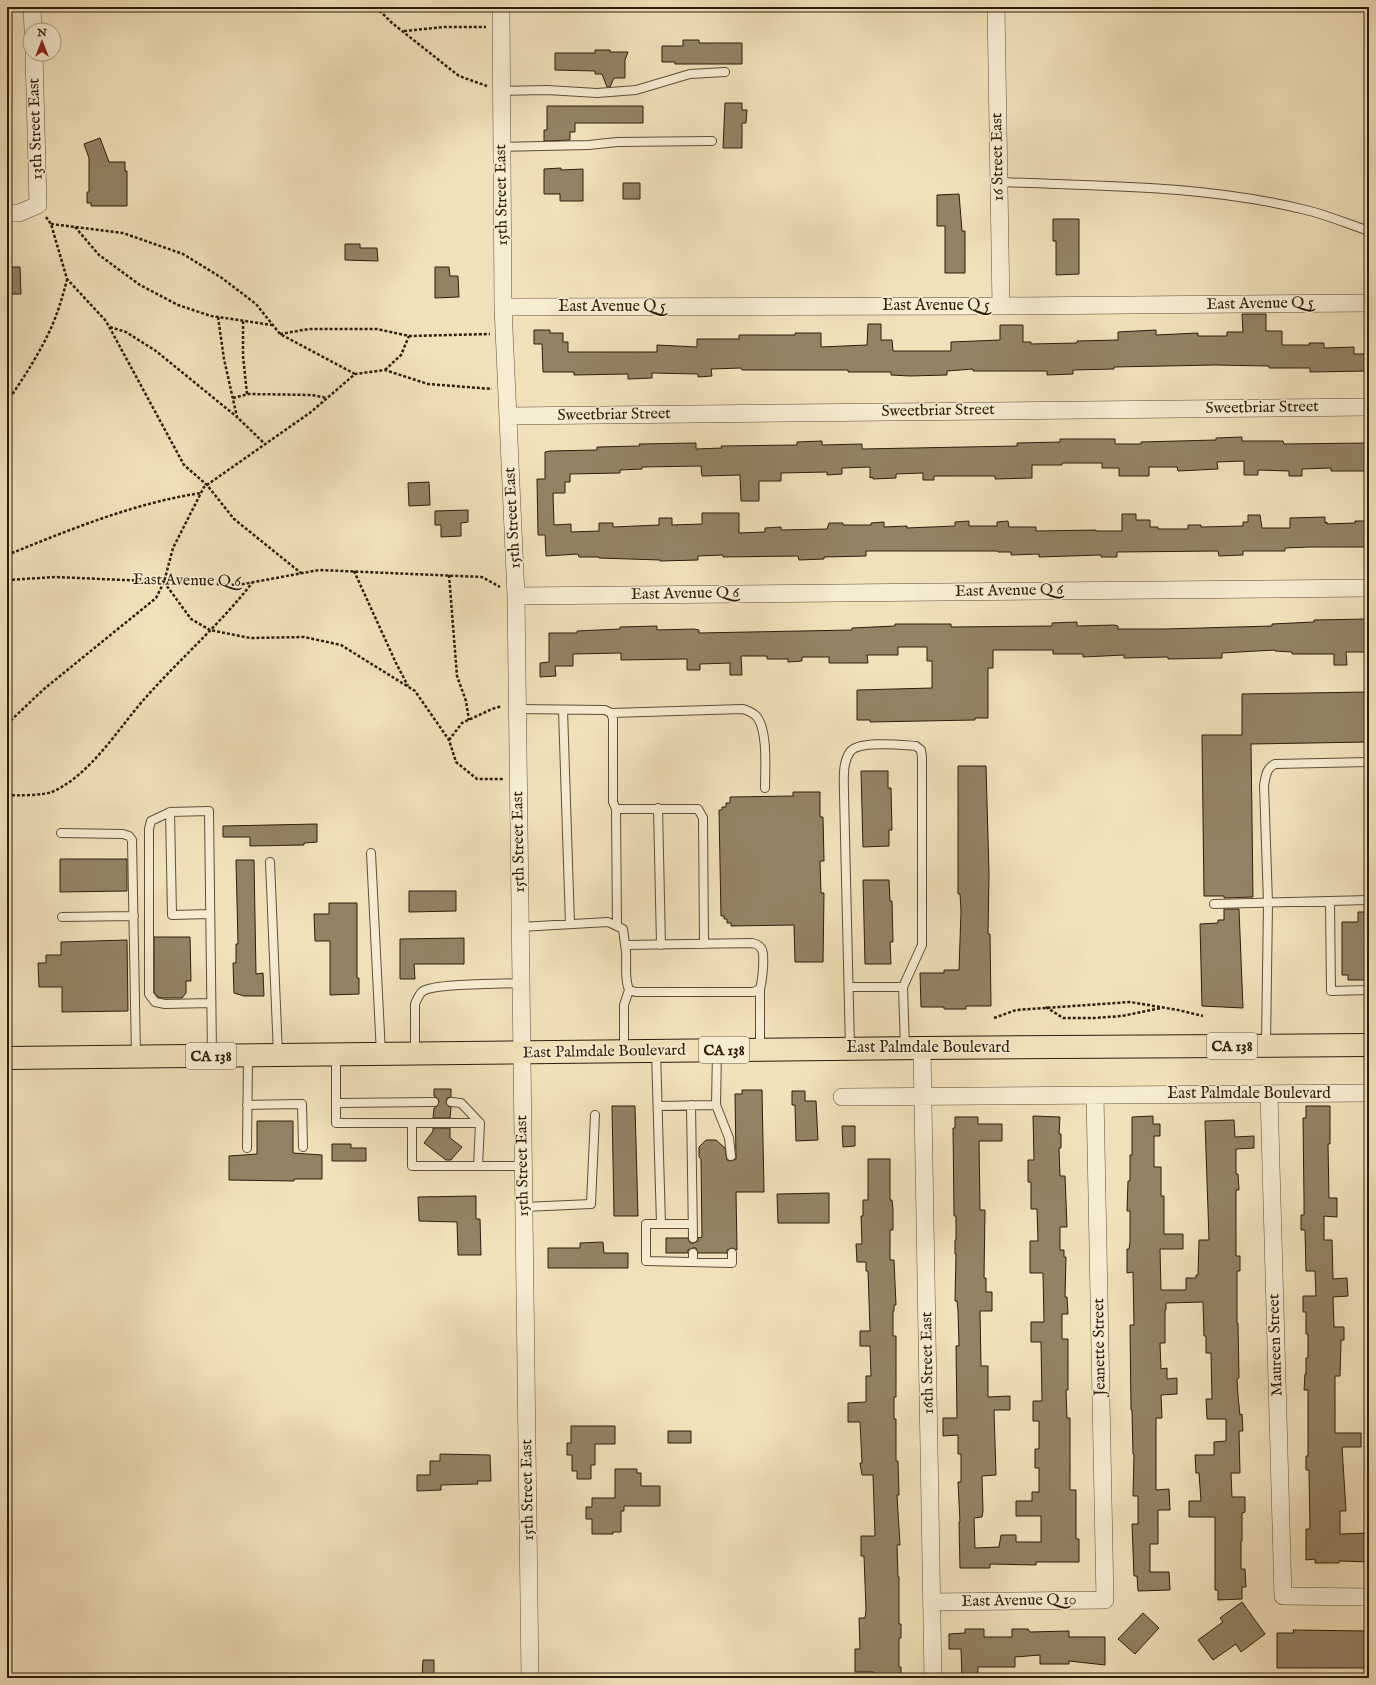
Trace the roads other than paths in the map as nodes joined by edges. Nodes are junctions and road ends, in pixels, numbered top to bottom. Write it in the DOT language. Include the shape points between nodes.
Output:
graph roads {
  1 [pos="32,7"];
  2 [pos="501,7"];
  3 [pos="996,7"];
  4 [pos="33,22"];
  5 [pos="34,62"];
  6 [pos="725,72"];
  7 [pos="501,91"];
  8 [pos="712,141"];
  9 [pos="502,147"];
  10 [pos="999,182"];
  11 [pos="7,213"];
  12 [pos="1369,231"];
  13 [pos="1369,303"];
  14 [pos="1001,306"];
  15 [pos="503,307"];
  16 [pos="1369,406"];
  17 [pos="508,416"];
  18 [pos="1369,588"];
  19 [pos="516,596"];
  20 [pos="518,706"];
  21 [pos="563,710"];
  22 [pos="611,713"];
  23 [pos="1369,762"];
  24 [pos="765,788"];
  25 [pos="658,808"];
  26 [pos="616,809"];
  27 [pos="170,812"];
  28 [pos="61,833"];
  29 [pos="371,853"];
  30 [pos="270,862"];
  31 [pos="1369,900"];
  32 [pos="1330,901"];
  33 [pos="1268,903"];
  34 [pos="1214,904"];
  35 [pos="210,914"];
  36 [pos="62,916"];
  37 [pos="134,916"];
  38 [pos="570,924"];
  39 [pos="617,925"];
  40 [pos="520,927"];
  41 [pos="704,944"];
  42 [pos="625,945"];
  43 [pos="661,945"];
  44 [pos="520,983"];
  45 [pos="903,987"];
  46 [pos="849,988"];
  47 [pos="760,989"];
  48 [pos="630,990"];
  49 [pos="1369,990"];
  50 [pos="211,1003"];
  51 [pos="1369,1045"];
  52 [pos="1266,1046"];
  53 [pos="914,1048"];
  54 [pos="850,1049"];
  55 [pos="717,1050"];
  56 [pos="760,1050"];
  57 [pos="656,1051"];
  58 [pos="521,1052"];
  59 [pos="624,1052"];
  60 [pos="381,1054"];
  61 [pos="415,1054"];
  62 [pos="278,1055"];
  63 [pos="336,1055"];
  64 [pos="212,1056"];
  65 [pos="248,1056"];
  66 [pos="136,1057"];
  67 [pos="7,1058"];
  68 [pos="1369,1093"];
  69 [pos="1269,1094"];
  70 [pos="1096,1095"];
  71 [pos="923,1096"];
  72 [pos="842,1097"];
  73 [pos="434,1102"];
  74 [pos="451,1102"];
  75 [pos="336,1103"];
  76 [pos="247,1105"];
  77 [pos="691,1105"];
  78 [pos="716,1105"];
  79 [pos="658,1106"];
  80 [pos="595,1115"];
  81 [pos="412,1123"];
  82 [pos="480,1123"];
  83 [pos="303,1147"];
  84 [pos="247,1148"];
  85 [pos="731,1156"];
  86 [pos="478,1166"];
  87 [pos="523,1166"];
  88 [pos="524,1207"];
  89 [pos="661,1224"];
  90 [pos="693,1224"];
  91 [pos="693,1238"];
  92 [pos="732,1253"];
  93 [pos="1369,1597"];
  94 [pos="1105,1600"];
  95 [pos="932,1602"];
  96 [pos="530,1678"];
  97 [pos="933,1678"];
  1 -- 4 [label="street"];
  2 -- 7 [label="street, 15th Street East"];
  3 -- 10 [label="street, 16 Street East"];
  5 -- 11 [label="street, 13th Street East" via="38,205 20,213"];
  6 -- 7 [label="lane" via="690,74 636,90 597,93"];
  7 -- 9 [label="street, 15th Street East"];
  8 -- 9 [label="lane"];
  9 -- 15 [label="street, 15th Street East"];
  10 -- 12 [label="lane" via="1136,187 1232,196 1306,210"];
  10 -- 14 [label="street, 16 Street East"];
  13 -- 14 [label="street, East Avenue Q 5"];
  14 -- 15 [label="street, East Avenue Q 5"];
  15 -- 17 [label="street, 15th Street East"];
  16 -- 17 [label="street, Sweetbriar Street"];
  17 -- 19 [label="street, 15th Street East"];
  18 -- 19 [label="street, East Avenue Q 6"];
  19 -- 20 [label="street, 15th Street East"];
  20 -- 21 [label="lane"];
  20 -- 40 [label="street, 15th Street East"];
  21 -- 22 [label="lane" via="605,710"];
  21 -- 38 [label="lane"];
  22 -- 24 [label="lane" via="743,709 751,712 761,724 764,740"];
  22 -- 26 [label="lane" via="613,802"];
  23 -- 33 [label="lane" via="1275,764 1269,767 1264,785"];
  25 -- 26 [label="lane"];
  25 -- 41 [label="lane" via="698,809 703,818"];
  25 -- 43 [label="lane"];
  26 -- 39 [label="lane"];
  27 -- 35 [label="lane" via="172,915"];
  27 -- 35 [label="lane" via="209,811"];
  27 -- 50 [label="lane" via="151,821 149,829 149,994 155,1002 165,1004"];
  28 -- 37 [label="lane" via="129,836 133,845"];
  29 -- 60 [label="lane"];
  30 -- 62 [label="lane"];
  31 -- 32 [label="lane"];
  32 -- 33 [label="lane"];
  32 -- 49 [label="lane" via="1331,991"];
  33 -- 34 [label="lane"];
  33 -- 52 [label="lane"];
  35 -- 50 [label="lane"];
  36 -- 37 [label="lane"];
  37 -- 66 [label="lane"];
  38 -- 39 [label="lane" via="608,922"];
  38 -- 40 [label="lane"];
  39 -- 42 [label="lane" via="623,929"];
  40 -- 44 [label="street, 15th Street East"];
  41 -- 43 [label="lane"];
  41 -- 47 [label="lane" via="752,943 759,946 762,951"];
  42 -- 43 [label="lane"];
  42 -- 48 [label="lane" via="626,982"];
  44 -- 58 [label="street, 15th Street East"];
  44 -- 61 [label="lane" via="443,986 424,990 415,1004"];
  45 -- 46 [label="lane"];
  45 -- 46 [label="lane" via="922,945 922,757 916,746 863,745 854,747 849,752 844,768"];
  45 -- 53 [label="lane"];
  46 -- 54 [label="lane"];
  47 -- 48 [label="lane" via="753,992"];
  47 -- 56 [label="lane"];
  48 -- 59 [label="lane" via="624,1005"];
  50 -- 64 [label="lane"];
  51 -- 52 [label="highway, East Palmdale Boulevard / CA 138"];
  52 -- 53 [label="highway, East Palmdale Boulevard / CA 138"];
  53 -- 54 [label="highway, East Palmdale Boulevard / CA 138"];
  53 -- 71 [label="street, 16th Street East"];
  54 -- 56 [label="highway, East Palmdale Boulevard / CA 138"];
  55 -- 56 [label="highway, East Palmdale Boulevard / CA 138"];
  55 -- 57 [label="highway, East Palmdale Boulevard / CA 138"];
  55 -- 78 [label="lane"];
  57 -- 59 [label="highway, East Palmdale Boulevard / CA 138"];
  57 -- 79 [label="lane"];
  58 -- 59 [label="highway, East Palmdale Boulevard / CA 138"];
  58 -- 61 [label="highway, East Palmdale Boulevard / CA 138"];
  58 -- 87 [label="street, 15th Street East"];
  60 -- 61 [label="highway, East Palmdale Boulevard / CA 138"];
  60 -- 63 [label="highway, East Palmdale Boulevard / CA 138"];
  62 -- 63 [label="highway, East Palmdale Boulevard / CA 138"];
  62 -- 65 [label="highway, East Palmdale Boulevard / CA 138"];
  63 -- 75 [label="lane"];
  64 -- 65 [label="highway, East Palmdale Boulevard / CA 138"];
  64 -- 66 [label="highway, East Palmdale Boulevard / CA 138"];
  65 -- 76 [label="lane"];
  66 -- 67 [label="highway, East Palmdale Boulevard / CA 138"];
  68 -- 69 [label="street, East Palmdale Boulevard"];
  69 -- 70 [label="street, East Palmdale Boulevard"];
  69 -- 93 [label="street, Maureen Street" via="1284,1596"];
  70 -- 71 [label="street, East Palmdale Boulevard"];
  70 -- 94 [label="street, Jeanette Street"];
  71 -- 72 [label="street, East Palmdale Boulevard"];
  71 -- 95 [label="street, 16th Street East"];
  73 -- 75 [label="lane"];
  74 -- 82 [label="lane" via="461,1103"];
  75 -- 81 [label="lane" via="336,1123"];
  76 -- 83 [label="lane" via="302,1104"];
  76 -- 84 [label="lane"];
  77 -- 78 [label="lane"];
  77 -- 79 [label="lane"];
  77 -- 90 [label="lane"];
  78 -- 85 [label="lane" via="729,1138"];
  79 -- 89 [label="lane"];
  80 -- 88 [label="lane" via="591,1204"];
  81 -- 82 [label="lane"];
  81 -- 86 [label="lane" via="412,1166"];
  82 -- 86 [label="lane"];
  86 -- 87 [label="lane"];
  87 -- 88 [label="street, 15th Street East"];
  88 -- 96 [label="street, 15th Street East"];
  89 -- 90 [label="lane"];
  89 -- 92 [label="lane" via="646,1224 646,1261 693,1258 732,1262"];
  90 -- 91 [label="lane"];
  94 -- 95 [label="street, East Avenue Q 10"];
  95 -- 97 [label="street, 16th Street East"];
}
